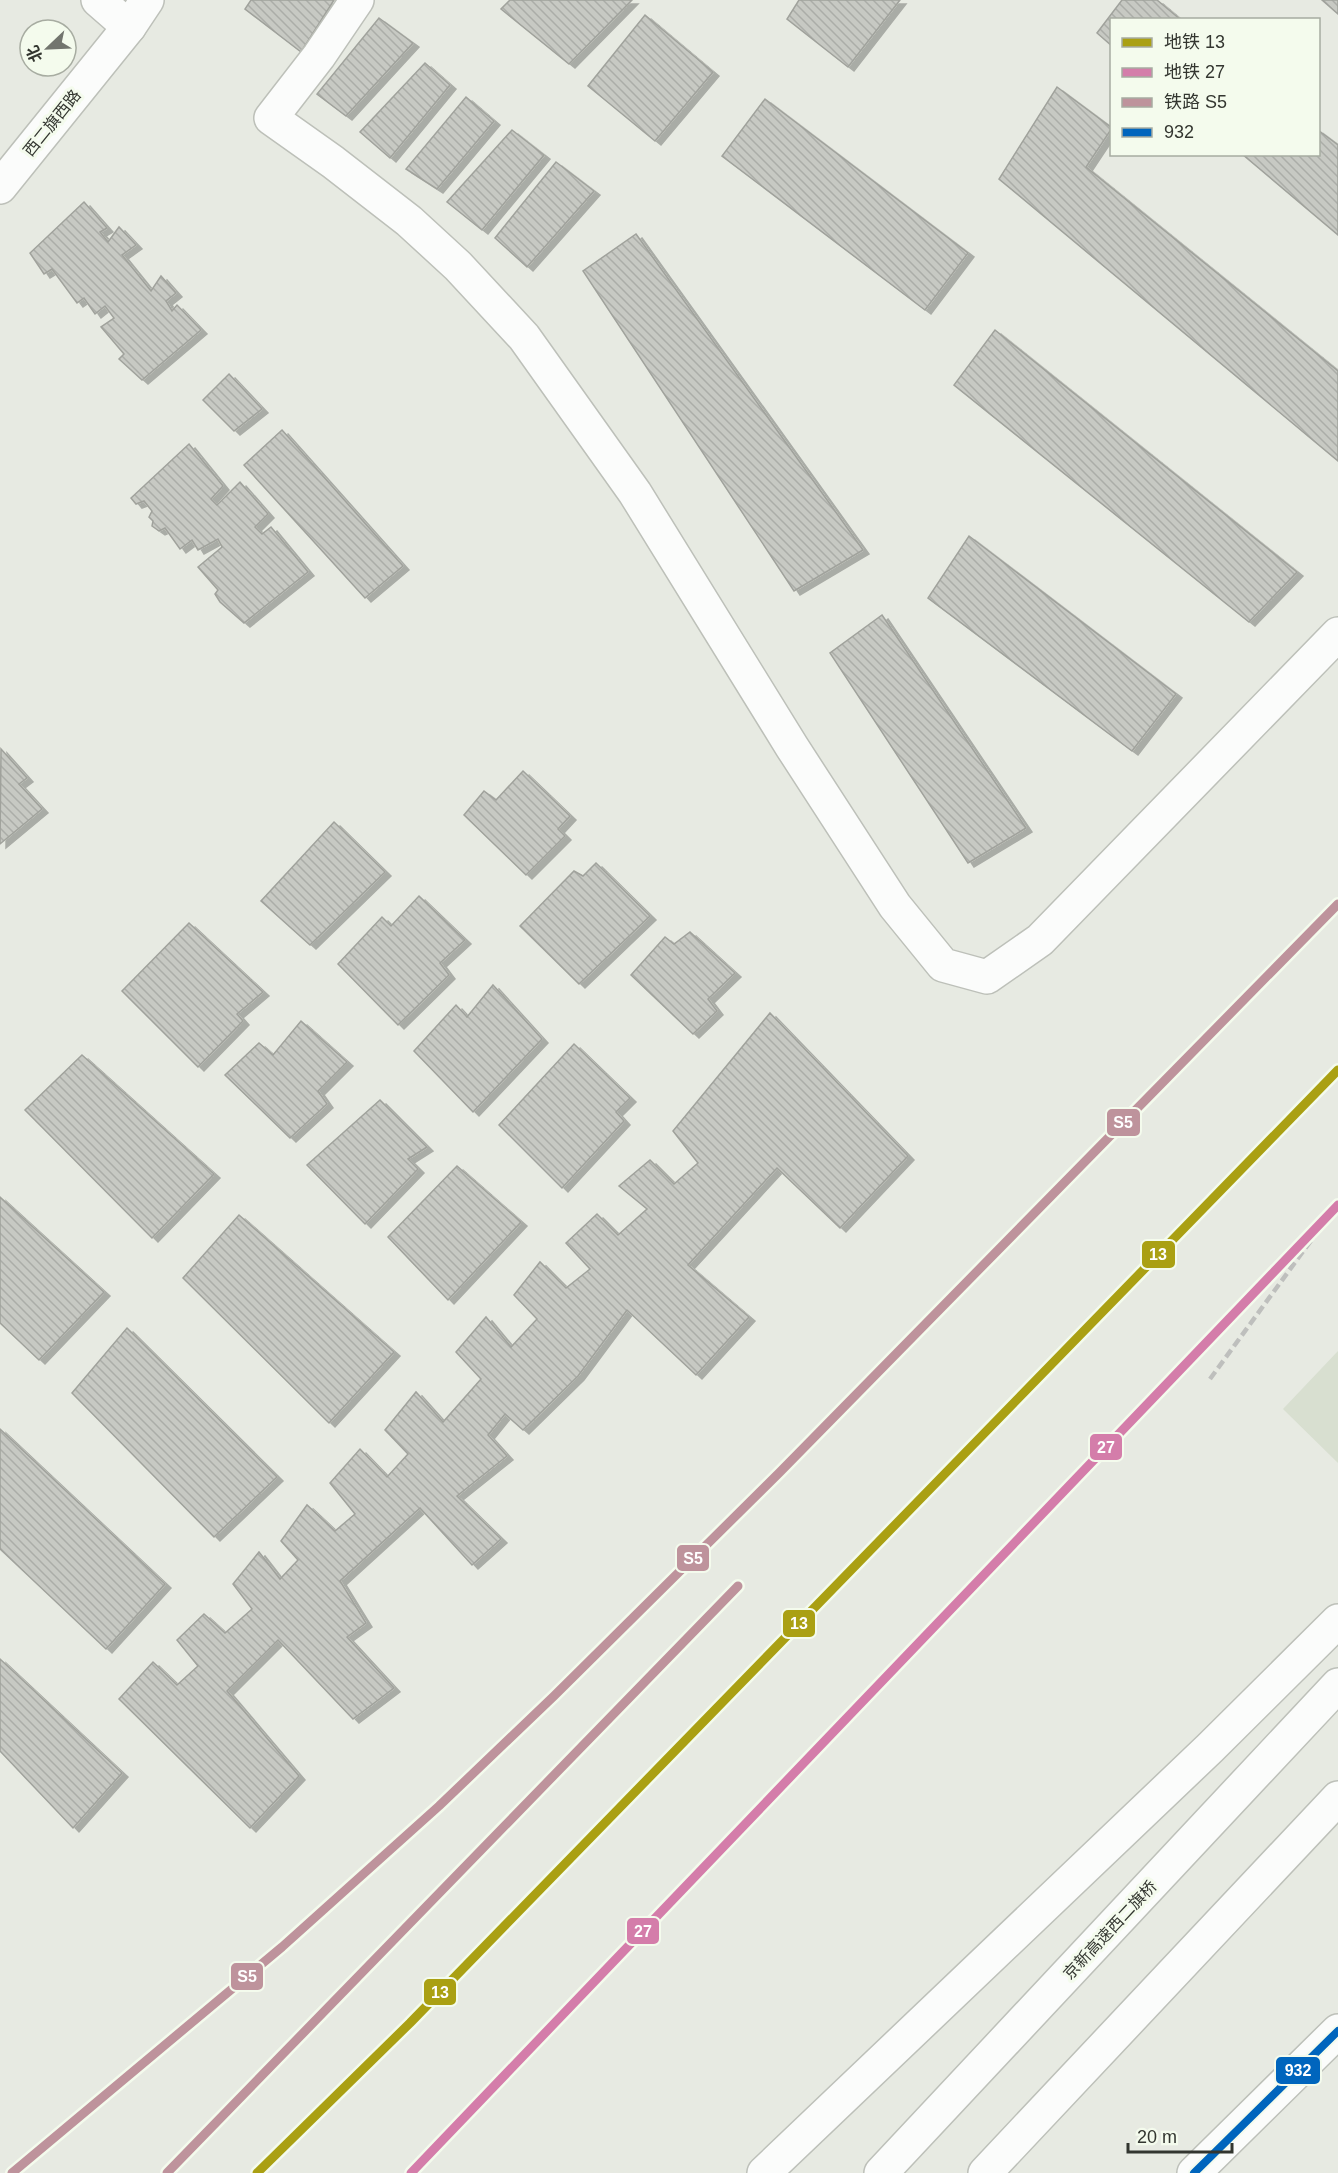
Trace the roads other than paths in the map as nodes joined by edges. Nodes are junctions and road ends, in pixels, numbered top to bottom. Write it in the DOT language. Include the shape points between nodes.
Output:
graph roads {
  1 [pos="98,0"];
  2 [pos="147,0"];
  3 [pos="357,0"];
  4 [pos="129,27"];
  5 [pos="0,187"];
  6 [pos="1338,634"];
  7 [pos="1338,1621"];
  8 [pos="1338,1686"];
  9 [pos="1338,1798"];
  10 [pos="1338,2031"];
  11 [pos="764,2173"];
  12 [pos="881,2173"];
  13 [pos="985,2173"];
  14 [pos="1194,2173"];
  1 -- 4 [label="main road"];
  2 -- 4 [label="main road, 西二旗西路"];
  3 -- 6 [label="main road" via="271,118 410,221 524,337 635,493 895,906 943,964 987,977 1040,940"];
  4 -- 5 [label="main road, 西二旗西路"];
  7 -- 11 [label="main road" via="1202,1756"];
  8 -- 12 [label="main road, 京新高速西二旗桥"];
  9 -- 13 [label="main road"];
  10 -- 14 [label="main road"];
}
